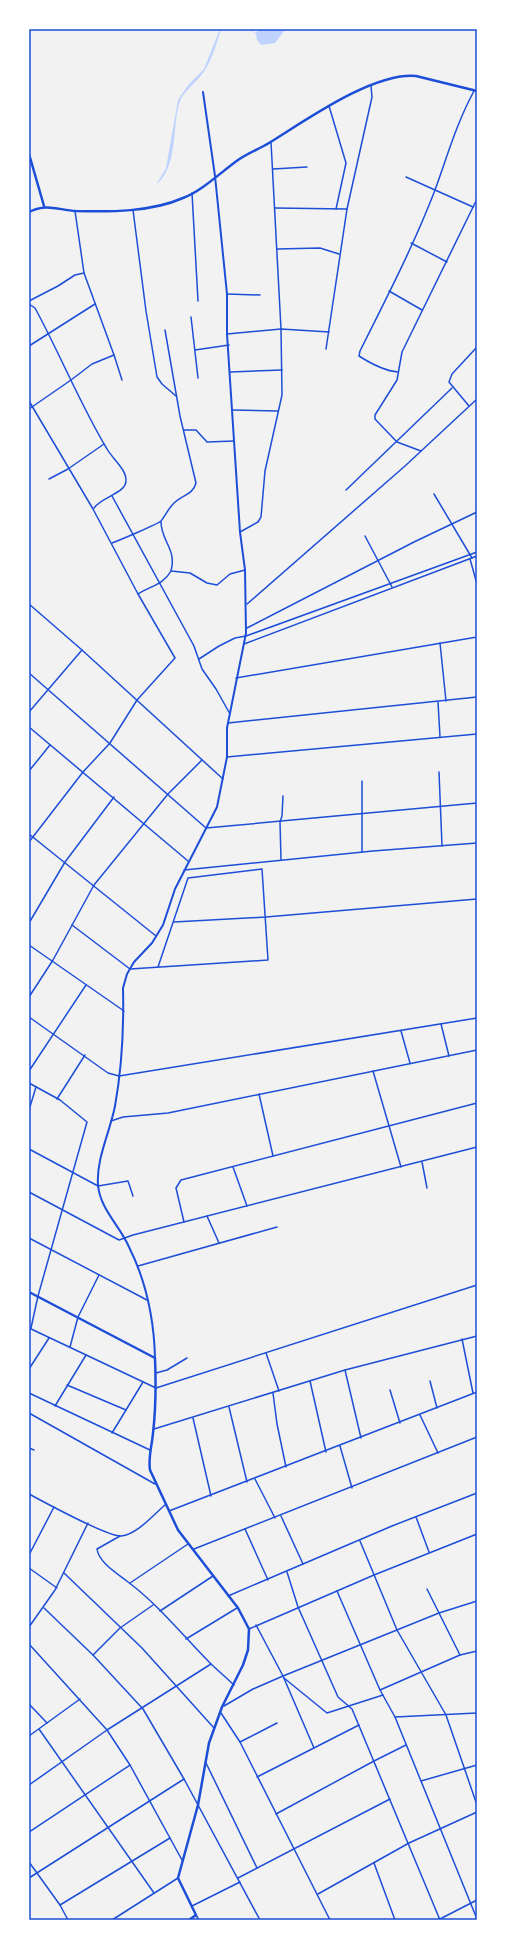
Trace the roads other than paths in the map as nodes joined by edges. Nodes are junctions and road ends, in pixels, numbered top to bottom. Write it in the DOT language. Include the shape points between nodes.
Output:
graph roads {
  1 [pos="371,86"];
  2 [pos="476,91"];
  3 [pos="203,92"];
  4 [pos="329,106"];
  5 [pos="271,142"];
  6 [pos="29,154"];
  7 [pos="307,167"];
  8 [pos="273,168"];
  9 [pos="215,176"];
  10 [pos="406,177"];
  11 [pos="435,190"];
  12 [pos="192,194"];
  13 [pos="477,199"];
  14 [pos="44,206"];
  15 [pos="473,207"];
  16 [pos="275,208"];
  17 [pos="336,209"];
  18 [pos="347,209"];
  19 [pos="132,210"];
  20 [pos="75,211"];
  21 [pos="29,212"];
  22 [pos="412,243"];
  23 [pos="277,249"];
  24 [pos="340,254"];
  25 [pos="447,262"];
  26 [pos="84,273"];
  27 [pos="389,292"];
  28 [pos="227,294"];
  29 [pos="260,295"];
  30 [pos="29,301"];
  31 [pos="198,301"];
  32 [pos="29,304"];
  33 [pos="95,304"];
  34 [pos="423,310"];
  35 [pos="191,317"];
  36 [pos="281,329"];
  37 [pos="165,330"];
  38 [pos="329,332"];
  39 [pos="49,334"];
  40 [pos="227,334"];
  41 [pos="229,345"];
  42 [pos="29,346"];
  43 [pos="477,347"];
  44 [pos="326,349"];
  45 [pos="195,350"];
  46 [pos="114,355"];
  47 [pos="282,370"];
  48 [pos="230,372"];
  49 [pos="398,372"];
  50 [pos="198,378"];
  51 [pos="71,380"];
  52 [pos="122,380"];
  53 [pos="452,388"];
  54 [pos="176,397"];
  55 [pos="477,398"];
  56 [pos="29,401"];
  57 [pos="32,406"];
  58 [pos="469,406"];
  59 [pos="29,408"];
  60 [pos="233,410"];
  61 [pos="278,411"];
  62 [pos="184,430"];
  63 [pos="234,441"];
  64 [pos="397,442"];
  65 [pos="104,444"];
  66 [pos="421,451"];
  67 [pos="68,469"];
  68 [pos="49,479"];
  69 [pos="346,490"];
  70 [pos="434,494"];
  71 [pos="112,496"];
  72 [pos="93,509"];
  73 [pos="477,512"];
  74 [pos="161,521"];
  75 [pos="452,524"];
  76 [pos="240,532"];
  77 [pos="132,534"];
  78 [pos="365,536"];
  79 [pos="112,543"];
  80 [pos="477,552"];
  81 [pos="470,554"];
  82 [pos="477,556"];
  83 [pos="471,558"];
  84 [pos="378,560"];
  85 [pos="171,570"];
  86 [pos="245,570"];
  87 [pos="390,583"];
  88 [pos="160,584"];
  89 [pos="477,584"];
  90 [pos="392,588"];
  91 [pos="138,594"];
  92 [pos="29,604"];
  93 [pos="246,604"];
  94 [pos="247,628"];
  95 [pos="246,636"];
  96 [pos="477,637"];
  97 [pos="440,643"];
  98 [pos="244,644"];
  99 [pos="82,650"];
  100 [pos="198,660"];
  101 [pos="29,673"];
  102 [pos="236,678"];
  103 [pos="47,689"];
  104 [pos="477,697"];
  105 [pos="137,700"];
  106 [pos="446,701"];
  107 [pos="438,702"];
  108 [pos="29,712"];
  109 [pos="230,714"];
  110 [pos="228,723"];
  111 [pos="29,727"];
  112 [pos="477,734"];
  113 [pos="440,737"];
  114 [pos="110,743"];
  115 [pos="50,745"];
  116 [pos="227,756"];
  117 [pos="202,760"];
  118 [pos="29,771"];
  119 [pos="82,772"];
  120 [pos="439,772"];
  121 [pos="223,779"];
  122 [pos="362,781"];
  123 [pos="168,794"];
  124 [pos="283,796"];
  125 [pos="114,798"];
  126 [pos="477,803"];
  127 [pos="441,806"];
  128 [pos="362,814"];
  129 [pos="280,822"];
  130 [pos="145,824"];
  131 [pos="206,828"];
  132 [pos="29,834"];
  133 [pos="32,836"];
  134 [pos="29,842"];
  135 [pos="477,843"];
  136 [pos="442,846"];
  137 [pos="362,852"];
  138 [pos="281,860"];
  139 [pos="188,861"];
  140 [pos="65,862"];
  141 [pos="184,870"];
  142 [pos="94,885"];
  143 [pos="477,899"];
  144 [pos="266,917"];
  145 [pos="173,922"];
  146 [pos="29,923"];
  147 [pos="72,925"];
  148 [pos="156,936"];
  149 [pos="29,945"];
  150 [pos="53,960"];
  151 [pos="158,967"];
  152 [pos="130,969"];
  153 [pos="86,985"];
  154 [pos="29,997"];
  155 [pos="124,1010"];
  156 [pos="29,1017"];
  157 [pos="477,1018"];
  158 [pos="441,1024"];
  159 [pos="401,1031"];
  160 [pos="54,1034"];
  161 [pos="477,1050"];
  162 [pos="85,1055"];
  163 [pos="449,1056"];
  164 [pos="410,1063"];
  165 [pos="373,1071"];
  166 [pos="29,1072"];
  167 [pos="119,1076"];
  168 [pos="29,1083"];
  169 [pos="36,1087"];
  170 [pos="259,1094"];
  171 [pos="57,1099"];
  172 [pos="477,1103"];
  173 [pos="29,1110"];
  174 [pos="111,1121"];
  175 [pos="390,1126"];
  176 [pos="477,1147"];
  177 [pos="29,1149"];
  178 [pos="273,1156"];
  179 [pos="422,1162"];
  180 [pos="233,1167"];
  181 [pos="401,1168"];
  182 [pos="74,1173"];
  183 [pos="98,1186"];
  184 [pos="427,1188"];
  185 [pos="29,1192"];
  186 [pos="133,1196"];
  187 [pos="247,1206"];
  188 [pos="63,1211"];
  189 [pos="207,1216"];
  190 [pos="184,1222"];
  191 [pos="277,1227"];
  192 [pos="29,1238"];
  193 [pos="125,1239"];
  194 [pos="219,1243"];
  195 [pos="51,1250"];
  196 [pos="138,1266"];
  197 [pos="100,1275"];
  198 [pos="477,1285"];
  199 [pos="29,1292"];
  200 [pos="38,1296"];
  201 [pos="149,1300"];
  202 [pos="78,1317"];
  203 [pos="30,1328"];
  204 [pos="477,1336"];
  205 [pos="49,1338"];
  206 [pos="462,1339"];
  207 [pos="70,1347"];
  208 [pos="266,1353"];
  209 [pos="86,1355"];
  210 [pos="155,1358"];
  211 [pos="186,1358"];
  212 [pos="29,1368"];
  213 [pos="345,1370"];
  214 [pos="156,1373"];
  215 [pos="310,1381"];
  216 [pos="430,1381"];
  217 [pos="143,1382"];
  218 [pos="67,1385"];
  219 [pos="156,1388"];
  220 [pos="390,1390"];
  221 [pos="279,1391"];
  222 [pos="477,1392"];
  223 [pos="29,1393"];
  224 [pos="273,1393"];
  225 [pos="473,1393"];
  226 [pos="55,1406"];
  227 [pos="229,1407"];
  228 [pos="437,1408"];
  229 [pos="126,1410"];
  230 [pos="29,1413"];
  231 [pos="420,1415"];
  232 [pos="193,1418"];
  233 [pos="400,1423"];
  234 [pos="154,1429"];
  235 [pos="112,1433"];
  236 [pos="361,1438"];
  237 [pos="477,1438"];
  238 [pos="340,1446"];
  239 [pos="29,1448"];
  240 [pos="34,1450"];
  241 [pos="150,1450"];
  242 [pos="326,1452"];
  243 [pos="438,1454"];
  244 [pos="286,1467"];
  245 [pos="255,1479"];
  246 [pos="247,1482"];
  247 [pos="155,1484"];
  248 [pos="352,1488"];
  249 [pos="477,1493"];
  250 [pos="29,1494"];
  251 [pos="211,1496"];
  252 [pos="166,1504"];
  253 [pos="54,1507"];
  254 [pos="168,1511"];
  255 [pos="281,1516"];
  256 [pos="416,1517"];
  257 [pos="275,1518"];
  258 [pos="88,1523"];
  259 [pos="245,1530"];
  260 [pos="477,1534"];
  261 [pos="120,1536"];
  262 [pos="360,1541"];
  263 [pos="188,1544"];
  264 [pos="192,1550"];
  265 [pos="430,1552"];
  266 [pos="29,1555"];
  267 [pos="303,1564"];
  268 [pos="29,1568"];
  269 [pos="287,1572"];
  270 [pos="64,1573"];
  271 [pos="374,1574"];
  272 [pos="213,1576"];
  273 [pos="268,1580"];
  274 [pos="130,1584"];
  275 [pos="57,1588"];
  276 [pos="427,1589"];
  277 [pos="337,1591"];
  278 [pos="228,1596"];
  279 [pos="477,1601"];
  280 [pos="153,1605"];
  281 [pos="298,1607"];
  282 [pos="44,1608"];
  283 [pos="238,1608"];
  284 [pos="160,1611"];
  285 [pos="439,1613"];
  286 [pos="256,1625"];
  287 [pos="29,1628"];
  288 [pos="120,1628"];
  289 [pos="249,1629"];
  290 [pos="397,1630"];
  291 [pos="186,1639"];
  292 [pos="29,1644"];
  293 [pos="360,1645"];
  294 [pos="477,1650"];
  295 [pos="93,1655"];
  296 [pos="460,1655"];
  297 [pos="322,1661"];
  298 [pos="211,1664"];
  299 [pos="420,1672"];
  300 [pos="283,1676"];
  301 [pos="234,1684"];
  302 [pos="177,1686"];
  303 [pos="380,1690"];
  304 [pos="383,1695"];
  305 [pos="80,1699"];
  306 [pos="29,1704"];
  307 [pos="347,1706"];
  308 [pos="31,1707"];
  309 [pos="222,1707"];
  310 [pos="29,1709"];
  311 [pos="143,1709"];
  312 [pos="220,1712"];
  313 [pos="477,1713"];
  314 [pos="446,1715"];
  315 [pos="395,1717"];
  316 [pos="276,1723"];
  317 [pos="47,1724"];
  318 [pos="360,1725"];
  319 [pos="214,1728"];
  320 [pos="39,1729"];
  321 [pos="107,1730"];
  322 [pos="29,1736"];
  323 [pos="240,1742"];
  324 [pos="406,1745"];
  325 [pos="314,1748"];
  326 [pos="374,1761"];
  327 [pos="205,1762"];
  328 [pos="62,1763"];
  329 [pos="130,1765"];
  330 [pos="477,1765"];
  331 [pos="466,1768"];
  332 [pos="257,1777"];
  333 [pos="184,1779"];
  334 [pos="421,1781"];
  335 [pos="29,1785"];
  336 [pos="85,1796"];
  337 [pos="390,1799"];
  338 [pos="150,1801"];
  339 [pos="198,1805"];
  340 [pos="477,1806"];
  341 [pos="477,1812"];
  342 [pos="276,1814"];
  343 [pos="108,1827"];
  344 [pos="440,1828"];
  345 [pos="29,1832"];
  346 [pos="170,1838"];
  347 [pos="409,1843"];
  348 [pos="294,1848"];
  349 [pos="132,1860"];
  350 [pos="182,1860"];
  351 [pos="29,1862"];
  352 [pos="374,1863"];
  353 [pos="257,1868"];
  354 [pos="38,1874"];
  355 [pos="29,1878"];
  356 [pos="178,1878"];
  357 [pos="238,1878"];
  358 [pos="240,1882"];
  359 [pos="154,1894"];
  360 [pos="318,1894"];
  361 [pos="477,1900"];
  362 [pos="470,1903"];
  363 [pos="60,1905"];
  364 [pos="191,1906"];
  365 [pos="196,1915"];
  366 [pos="477,1919"];
  367 [pos="68,1920"];
  368 [pos="112,1920"];
  369 [pos="189,1920"];
  370 [pos="199,1920"];
  371 [pos="260,1920"];
  372 [pos="330,1920"];
  373 [pos="395,1920"];
  374 [pos="439,1920"];
  1 -- 2 [label="main road" via="408,75"];
  1 -- 4 [label="main road"];
  1 -- 18 [label="street" via="372,98"];
  2 -- 11 [label="street" via="464,110"];
  3 -- 9 [label="street"];
  4 -- 5 [label="main road"];
  4 -- 17 [label="street" via="346,163"];
  5 -- 8 [label="street"];
  5 -- 9 [label="main road"];
  6 -- 14 [label="main road"];
  7 -- 8 [label="street"];
  8 -- 16 [label="street"];
  9 -- 12 [label="main road"];
  9 -- 28 [label="street"];
  10 -- 11 [label="street"];
  11 -- 15 [label="street"];
  11 -- 22 [label="street"];
  12 -- 19 [label="main road" via="171,202"];
  12 -- 31 [label="street"];
  13 -- 15 [label="street"];
  14 -- 20 [label="main road"];
  14 -- 21 [label="main road"];
  15 -- 25 [label="street"];
  16 -- 17 [label="street"];
  16 -- 23 [label="street"];
  17 -- 18 [label="street"];
  18 -- 24 [label="street"];
  19 -- 20 [label="main road"];
  19 -- 54 [label="street" via="157,377"];
  20 -- 26 [label="street"];
  22 -- 25 [label="street"];
  22 -- 27 [label="street"];
  23 -- 24 [label="street" via="320,248"];
  23 -- 36 [label="street"];
  24 -- 38 [label="street"];
  25 -- 34 [label="street"];
  26 -- 30 [label="street" via="75,275"];
  26 -- 33 [label="street"];
  27 -- 34 [label="street"];
  27 -- 49 [label="street" via="359,356"];
  28 -- 29 [label="street"];
  28 -- 40 [label="street"];
  32 -- 39 [label="street" via="35,308"];
  33 -- 39 [label="street"];
  33 -- 46 [label="street"];
  34 -- 49 [label="street" via="402,352"];
  35 -- 45 [label="street"];
  36 -- 38 [label="street"];
  36 -- 40 [label="street"];
  36 -- 47 [label="street"];
  37 -- 54 [label="street"];
  38 -- 44 [label="street"];
  39 -- 42 [label="street"];
  39 -- 51 [label="street"];
  40 -- 41 [label="street"];
  41 -- 45 [label="street"];
  41 -- 48 [label="street"];
  43 -- 53 [label="street" via="450,378"];
  45 -- 50 [label="street"];
  46 -- 51 [label="street" via="92,364"];
  46 -- 52 [label="street"];
  47 -- 48 [label="street"];
  47 -- 61 [label="street" via="282,395"];
  48 -- 60 [label="street"];
  49 -- 64 [label="street" via="397,380 375,415 375,419"];
  51 -- 57 [label="street"];
  51 -- 65 [label="street"];
  53 -- 58 [label="street"];
  53 -- 64 [label="street"];
  54 -- 62 [label="street"];
  55 -- 58 [label="street"];
  56 -- 57 [label="street"];
  57 -- 59 [label="street"];
  57 -- 67 [label="street"];
  58 -- 66 [label="street"];
  60 -- 61 [label="street"];
  60 -- 63 [label="street"];
  61 -- 76 [label="street" via="265,471 261,517 258,522"];
  62 -- 63 [label="street" via="196,430 208,442"];
  62 -- 74 [label="street" via="195,487 191,493 168,509"];
  63 -- 76 [label="street"];
  64 -- 66 [label="street"];
  64 -- 69 [label="street"];
  65 -- 67 [label="street"];
  65 -- 71 [label="street" via="126,480 121,490"];
  66 -- 93 [label="street"];
  67 -- 68 [label="street"];
  67 -- 72 [label="street"];
  70 -- 75 [label="street"];
  71 -- 72 [label="street" via="101,500"];
  71 -- 77 [label="street"];
  72 -- 79 [label="street"];
  73 -- 75 [label="street"];
  74 -- 77 [label="street"];
  74 -- 85 [label="street" via="161,528 171,549"];
  75 -- 81 [label="street"];
  75 -- 84 [label="street"];
  76 -- 86 [label="street"];
  77 -- 79 [label="street"];
  77 -- 88 [label="street"];
  78 -- 84 [label="street"];
  79 -- 91 [label="street"];
  80 -- 81 [label="street"];
  81 -- 83 [label="street"];
  81 -- 87 [label="street"];
  82 -- 83 [label="street"];
  83 -- 89 [label="street"];
  83 -- 90 [label="street"];
  84 -- 87 [label="street"];
  84 -- 94 [label="street"];
  85 -- 86 [label="street" via="190,573 207,583 217,585 230,574"];
  85 -- 88 [label="street"];
  86 -- 93 [label="street"];
  87 -- 90 [label="street"];
  87 -- 95 [label="street"];
  88 -- 91 [label="street"];
  88 -- 100 [label="street" via="194,646"];
  90 -- 98 [label="street"];
  91 -- 105 [label="street" via="175,658"];
  92 -- 99 [label="street"];
  93 -- 94 [label="street"];
  94 -- 95 [label="street"];
  95 -- 98 [label="street"];
  95 -- 100 [label="street" via="235,638"];
  96 -- 97 [label="street"];
  97 -- 102 [label="street"];
  97 -- 106 [label="street"];
  98 -- 102 [label="street"];
  99 -- 103 [label="street"];
  99 -- 105 [label="street"];
  100 -- 109 [label="street"];
  101 -- 103 [label="street"];
  102 -- 109 [label="street"];
  103 -- 108 [label="street"];
  103 -- 114 [label="street"];
  104 -- 106 [label="street"];
  105 -- 114 [label="street"];
  105 -- 117 [label="street"];
  106 -- 107 [label="street"];
  107 -- 110 [label="street"];
  107 -- 113 [label="street"];
  109 -- 110 [label="street"];
  110 -- 116 [label="street"];
  111 -- 115 [label="street"];
  112 -- 113 [label="street"];
  113 -- 116 [label="street"];
  114 -- 119 [label="street"];
  114 -- 123 [label="street"];
  115 -- 118 [label="street"];
  115 -- 119 [label="street"];
  116 -- 121 [label="street"];
  117 -- 121 [label="street"];
  117 -- 123 [label="street"];
  119 -- 125 [label="street"];
  119 -- 133 [label="street"];
  120 -- 127 [label="street"];
  121 -- 131 [label="street" via="217,807"];
  122 -- 128 [label="street"];
  123 -- 130 [label="street"];
  123 -- 131 [label="street"];
  124 -- 129 [label="street"];
  125 -- 130 [label="street"];
  125 -- 140 [label="street"];
  126 -- 127 [label="street"];
  127 -- 128 [label="street"];
  127 -- 136 [label="street"];
  128 -- 129 [label="street"];
  128 -- 137 [label="street"];
  129 -- 131 [label="street"];
  129 -- 138 [label="street"];
  130 -- 139 [label="street"];
  130 -- 142 [label="street"];
  131 -- 139 [label="street"];
  132 -- 133 [label="street"];
  133 -- 134 [label="street"];
  133 -- 140 [label="street"];
  135 -- 136 [label="street"];
  136 -- 137 [label="street"];
  137 -- 138 [label="street"];
  138 -- 141 [label="street"];
  139 -- 141 [label="street"];
  140 -- 142 [label="street"];
  140 -- 146 [label="street"];
  141 -- 148 [label="street" via="163,925"];
  142 -- 147 [label="street"];
  142 -- 148 [label="street"];
  143 -- 144 [label="street"];
  144 -- 145 [label="street"];
  144 -- 145 [label="street" via="262,869 188,878"];
  144 -- 151 [label="street" via="268,960"];
  145 -- 151 [label="street"];
  147 -- 150 [label="street"];
  147 -- 152 [label="street"];
  148 -- 152 [label="street"];
  149 -- 150 [label="street"];
  150 -- 153 [label="street"];
  150 -- 154 [label="street"];
  151 -- 152 [label="street"];
  152 -- 155 [label="street" via="123,988"];
  153 -- 155 [label="street"];
  153 -- 160 [label="street"];
  155 -- 167 [label="street"];
  156 -- 160 [label="street"];
  157 -- 158 [label="street"];
  158 -- 159 [label="street"];
  158 -- 163 [label="street"];
  159 -- 164 [label="street"];
  159 -- 167 [label="street"];
  160 -- 162 [label="street"];
  160 -- 166 [label="street"];
  161 -- 163 [label="street"];
  162 -- 167 [label="street" via="108,1073"];
  162 -- 171 [label="street"];
  163 -- 164 [label="street"];
  164 -- 165 [label="street"];
  165 -- 170 [label="street"];
  165 -- 175 [label="street"];
  167 -- 174 [label="street"];
  168 -- 169 [label="street"];
  169 -- 171 [label="street"];
  169 -- 173 [label="street"];
  170 -- 174 [label="street" via="168,1113"];
  170 -- 178 [label="street"];
  171 -- 182 [label="street" via="87,1122"];
  172 -- 175 [label="street"];
  174 -- 183 [label="street" via="99,1169"];
  175 -- 178 [label="street"];
  175 -- 181 [label="street"];
  176 -- 179 [label="street"];
  177 -- 182 [label="street"];
  178 -- 180 [label="street"];
  179 -- 181 [label="street"];
  179 -- 184 [label="street"];
  180 -- 187 [label="street"];
  180 -- 190 [label="street" via="181,1180 178,1183 176,1190"];
  181 -- 187 [label="street"];
  182 -- 183 [label="street"];
  182 -- 188 [label="street"];
  183 -- 186 [label="street" via="128,1182"];
  183 -- 193 [label="street" via="104,1206"];
  185 -- 188 [label="street"];
  187 -- 189 [label="street"];
  188 -- 193 [label="street" via="114,1239"];
  188 -- 195 [label="street"];
  189 -- 190 [label="street"];
  189 -- 194 [label="street"];
  190 -- 193 [label="street"];
  191 -- 194 [label="street"];
  192 -- 195 [label="street"];
  193 -- 196 [label="street"];
  194 -- 196 [label="street"];
  195 -- 197 [label="street"];
  195 -- 200 [label="street"];
  196 -- 201 [label="street"];
  197 -- 201 [label="street"];
  197 -- 202 [label="street"];
  198 -- 208 [label="street"];
  199 -- 200 [label="main road"];
  200 -- 202 [label="main road"];
  200 -- 203 [label="street"];
  201 -- 210 [label="street"];
  202 -- 207 [label="street"];
  202 -- 210 [label="main road"];
  203 -- 205 [label="street"];
  204 -- 206 [label="street"];
  205 -- 207 [label="street"];
  205 -- 212 [label="street"];
  206 -- 213 [label="street"];
  206 -- 225 [label="street"];
  207 -- 209 [label="street"];
  208 -- 219 [label="street"];
  208 -- 221 [label="street"];
  209 -- 217 [label="street"];
  209 -- 218 [label="street"];
  210 -- 214 [label="main road"];
  211 -- 214 [label="street" via="167,1370"];
  213 -- 215 [label="street"];
  213 -- 236 [label="street"];
  214 -- 219 [label="main road"];
  215 -- 221 [label="street"];
  215 -- 242 [label="street"];
  216 -- 228 [label="street"];
  217 -- 219 [label="street"];
  217 -- 229 [label="street"];
  218 -- 226 [label="street"];
  218 -- 229 [label="street"];
  219 -- 234 [label="main road"];
  220 -- 233 [label="street"];
  221 -- 224 [label="street"];
  222 -- 225 [label="street"];
  223 -- 226 [label="street"];
  224 -- 227 [label="street"];
  224 -- 244 [label="street" via="276,1424"];
  225 -- 228 [label="street"];
  226 -- 235 [label="street"];
  227 -- 232 [label="street"];
  227 -- 246 [label="street"];
  228 -- 231 [label="street"];
  229 -- 235 [label="street"];
  230 -- 247 [label="street"];
  231 -- 233 [label="street"];
  231 -- 243 [label="street"];
  232 -- 234 [label="street"];
  232 -- 251 [label="street"];
  233 -- 236 [label="street"];
  234 -- 241 [label="main road"];
  235 -- 241 [label="street"];
  236 -- 238 [label="street"];
  237 -- 243 [label="street"];
  238 -- 242 [label="street"];
  238 -- 248 [label="street"];
  239 -- 240 [label="street"];
  241 -- 247 [label="main road" via="150,1470"];
  242 -- 244 [label="street"];
  243 -- 248 [label="street"];
  244 -- 245 [label="street"];
  245 -- 246 [label="street"];
  245 -- 257 [label="street"];
  246 -- 251 [label="street"];
  247 -- 252 [label="main road"];
  248 -- 255 [label="street"];
  249 -- 256 [label="street"];
  250 -- 253 [label="street"];
  251 -- 254 [label="street"];
  252 -- 254 [label="main road"];
  252 -- 261 [label="street" via="134,1531"];
  253 -- 258 [label="street"];
  253 -- 266 [label="street"];
  254 -- 263 [label="main road"];
  255 -- 257 [label="street"];
  255 -- 267 [label="street"];
  256 -- 262 [label="street"];
  256 -- 265 [label="street"];
  257 -- 259 [label="street"];
  258 -- 261 [label="street"];
  258 -- 270 [label="street"];
  259 -- 264 [label="street"];
  259 -- 273 [label="street"];
  260 -- 265 [label="street"];
  261 -- 274 [label="street" via="97,1552 107,1565"];
  262 -- 267 [label="street"];
  262 -- 271 [label="street"];
  263 -- 264 [label="main road"];
  263 -- 274 [label="street"];
  264 -- 272 [label="main road"];
  265 -- 271 [label="street"];
  267 -- 269 [label="street"];
  268 -- 275 [label="street"];
  269 -- 273 [label="street"];
  269 -- 281 [label="street"];
  270 -- 275 [label="street"];
  270 -- 288 [label="street"];
  271 -- 277 [label="street"];
  271 -- 290 [label="street"];
  272 -- 278 [label="main road"];
  272 -- 284 [label="street"];
  273 -- 278 [label="street"];
  274 -- 280 [label="street"];
  275 -- 282 [label="street"];
  276 -- 285 [label="street"];
  277 -- 281 [label="street"];
  277 -- 293 [label="street"];
  278 -- 283 [label="main road"];
  279 -- 285 [label="street"];
  280 -- 284 [label="street"];
  280 -- 288 [label="street"];
  281 -- 286 [label="street"];
  281 -- 297 [label="street"];
  282 -- 287 [label="street"];
  282 -- 295 [label="street"];
  283 -- 289 [label="main road"];
  283 -- 291 [label="street"];
  284 -- 291 [label="street"];
  285 -- 290 [label="street"];
  285 -- 296 [label="street"];
  286 -- 289 [label="street"];
  286 -- 300 [label="street"];
  288 -- 295 [label="street"];
  288 -- 302 [label="street"];
  289 -- 301 [label="main road" via="248,1650"];
  290 -- 293 [label="street"];
  290 -- 299 [label="street"];
  291 -- 298 [label="street"];
  292 -- 305 [label="street"];
  293 -- 297 [label="street"];
  293 -- 303 [label="street"];
  294 -- 296 [label="street"];
  295 -- 311 [label="street"];
  296 -- 299 [label="street"];
  297 -- 300 [label="street"];
  297 -- 307 [label="street" via="338,1697"];
  298 -- 301 [label="street"];
  298 -- 302 [label="street"];
  299 -- 303 [label="street"];
  299 -- 314 [label="street"];
  300 -- 307 [label="street" via="327,1713"];
  300 -- 309 [label="street" via="253,1689"];
  300 -- 325 [label="street"];
  301 -- 309 [label="main road"];
  302 -- 311 [label="street"];
  302 -- 319 [label="street"];
  303 -- 304 [label="street"];
  304 -- 307 [label="street"];
  304 -- 315 [label="street"];
  305 -- 317 [label="street"];
  305 -- 321 [label="street"];
  306 -- 308 [label="street"];
  307 -- 318 [label="street" via="352,1709"];
  308 -- 310 [label="street"];
  308 -- 317 [label="street"];
  309 -- 312 [label="main road"];
  311 -- 321 [label="street"];
  311 -- 333 [label="street"];
  312 -- 319 [label="main road"];
  312 -- 323 [label="street"];
  313 -- 314 [label="street"];
  314 -- 315 [label="street"];
  314 -- 331 [label="street"];
  315 -- 324 [label="street"];
  316 -- 323 [label="street"];
  317 -- 320 [label="street"];
  318 -- 325 [label="street"];
  318 -- 326 [label="street"];
  319 -- 327 [label="main road"];
  320 -- 322 [label="street"];
  320 -- 328 [label="street"];
  321 -- 328 [label="street"];
  321 -- 329 [label="street"];
  323 -- 332 [label="street"];
  324 -- 326 [label="street"];
  324 -- 334 [label="street"];
  325 -- 332 [label="street"];
  326 -- 337 [label="street"];
  326 -- 342 [label="street"];
  327 -- 339 [label="main road"];
  327 -- 353 [label="street"];
  328 -- 335 [label="street"];
  328 -- 336 [label="street"];
  329 -- 336 [label="street"];
  329 -- 338 [label="street"];
  330 -- 331 [label="street"];
  331 -- 334 [label="street"];
  331 -- 340 [label="street"];
  332 -- 342 [label="street"];
  333 -- 338 [label="street"];
  333 -- 339 [label="street"];
  334 -- 344 [label="street"];
  336 -- 343 [label="street"];
  336 -- 345 [label="street"];
  337 -- 347 [label="street"];
  337 -- 348 [label="street"];
  338 -- 343 [label="street"];
  338 -- 346 [label="street"];
  339 -- 350 [label="main road"];
  339 -- 357 [label="street"];
  341 -- 344 [label="street"];
  342 -- 348 [label="street"];
  343 -- 349 [label="street"];
  343 -- 354 [label="street"];
  344 -- 347 [label="street"];
  344 -- 362 [label="street"];
  346 -- 349 [label="street"];
  346 -- 350 [label="street"];
  347 -- 352 [label="street"];
  347 -- 374 [label="street"];
  348 -- 353 [label="street"];
  348 -- 360 [label="street"];
  349 -- 359 [label="street"];
  349 -- 363 [label="street"];
  350 -- 356 [label="main road"];
  351 -- 354 [label="street"];
  352 -- 360 [label="street"];
  352 -- 373 [label="street"];
  353 -- 357 [label="street"];
  354 -- 355 [label="street"];
  354 -- 363 [label="street"];
  356 -- 359 [label="street"];
  356 -- 364 [label="main road"];
  357 -- 358 [label="street"];
  358 -- 364 [label="street"];
  358 -- 371 [label="street"];
  359 -- 368 [label="street"];
  360 -- 372 [label="street"];
  361 -- 362 [label="street"];
  362 -- 366 [label="street"];
  362 -- 374 [label="street"];
  363 -- 367 [label="street"];
  364 -- 365 [label="main road"];
  365 -- 369 [label="main road"];
  365 -- 370 [label="street"];
}
